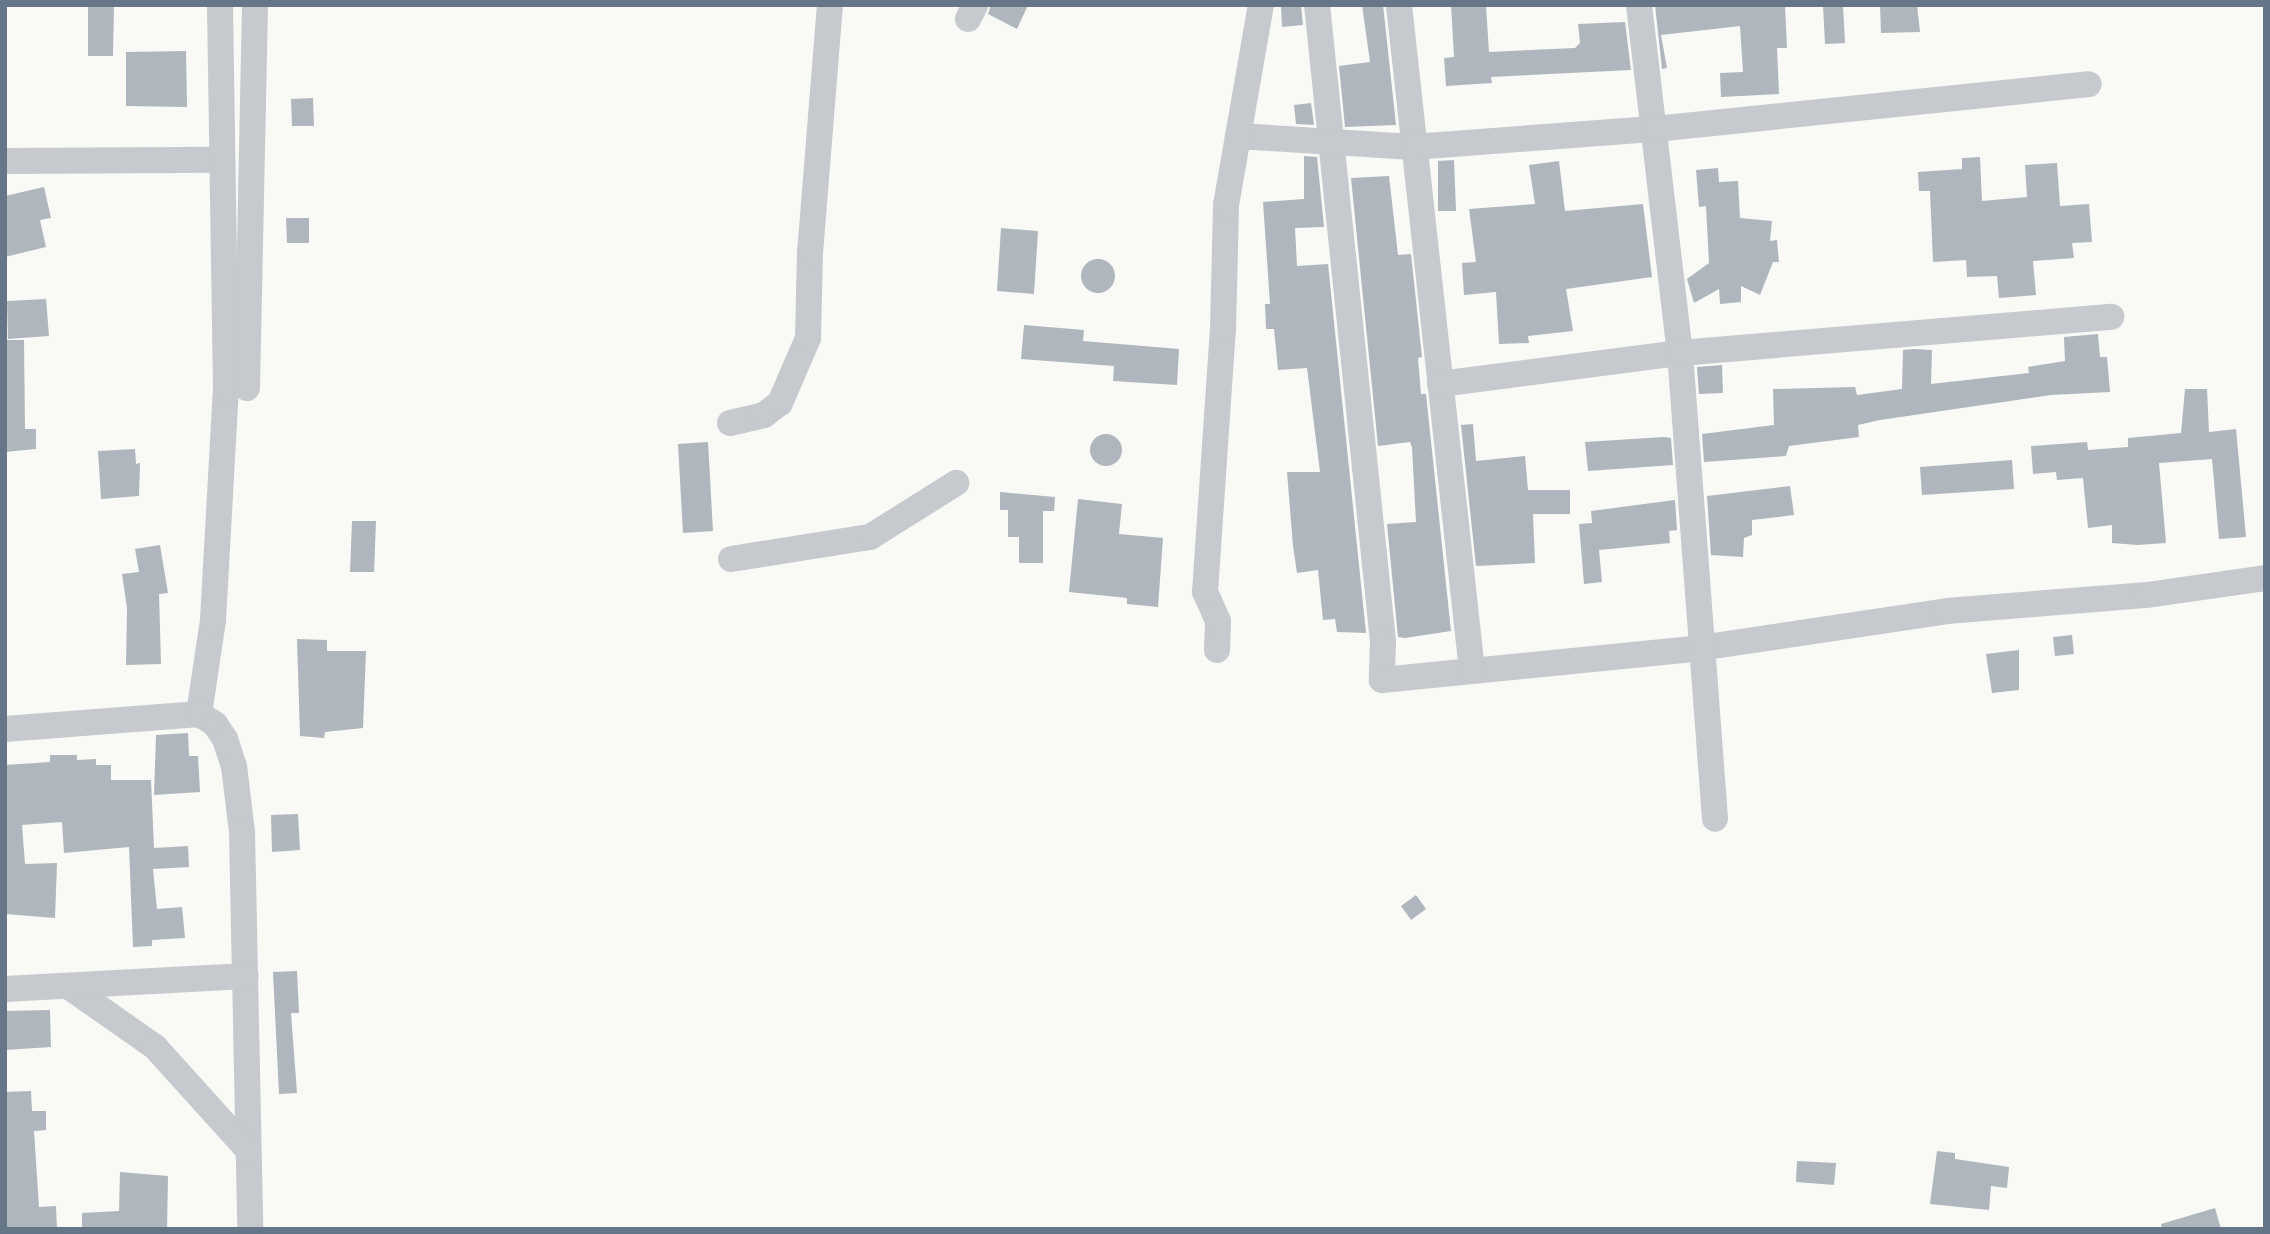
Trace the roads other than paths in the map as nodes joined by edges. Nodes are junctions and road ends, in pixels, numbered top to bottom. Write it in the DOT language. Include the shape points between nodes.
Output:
graph roads {
  1 [pos="220,5"];
  2 [pos="255,5"];
  3 [pos="830,5"];
  4 [pos="1261,5"];
  5 [pos="1317,5"];
  6 [pos="1399,5"];
  7 [pos="1639,5"];
  8 [pos="2089,84"];
  9 [pos="1655,129"];
  10 [pos="1238,136"];
  11 [pos="1331,141"];
  12 [pos="1413,147"];
  13 [pos="222,160"];
  14 [pos="5,161"];
  15 [pos="2112,317"];
  16 [pos="1680,353"];
  17 [pos="1440,384"];
  18 [pos="247,388"];
  19 [pos="730,423"];
  20 [pos="956,483"];
  21 [pos="731,559"];
  22 [pos="2265,578"];
  23 [pos="1700,648"];
  24 [pos="1217,650"];
  25 [pos="1472,670"];
  26 [pos="199,714"];
  27 [pos="5,729"];
  28 [pos="1715,819"];
  29 [pos="246,976"];
  30 [pos="68,986"];
  31 [pos="5,989"];
  32 [pos="248,1150"];
  33 [pos="250,1229"];
  1 -- 13 [label="street"];
  2 -- 18 [label="street"];
  3 -- 19 [label="street" via="810,253 808,338 780,403 764,415"];
  4 -- 10 [label="street"];
  5 -- 11 [label="street"];
  6 -- 12 [label="street"];
  7 -- 9 [label="street"];
  8 -- 9 [label="street"];
  9 -- 12 [label="street"];
  9 -- 16 [label="street"];
  10 -- 11 [label="street"];
  10 -- 24 [label="street" via="1226,205 1206,592 1218,621"];
  11 -- 12 [label="street"];
  11 -- 25 [label="street" via="1383,642 1382,680"];
  12 -- 17 [label="street"];
  13 -- 14 [label="street"];
  13 -- 26 [label="street" via="226,388 221,517"];
  15 -- 16 [label="street"];
  16 -- 17 [label="street"];
  16 -- 23 [label="street"];
  17 -- 25 [label="street"];
  20 -- 21 [label="street" via="870,537"];
  22 -- 23 [label="street" via="2147,594 1947,611"];
  23 -- 25 [label="street"];
  23 -- 28 [label="street"];
  26 -- 27 [label="street"];
  26 -- 29 [label="street" via="215,724 234,766 242,832"];
  29 -- 30 [label="street"];
  29 -- 32 [label="street"];
  30 -- 31 [label="street"];
  30 -- 32 [label="street" via="155,1047 195,1086"];
  32 -- 33 [label="street"];
}
